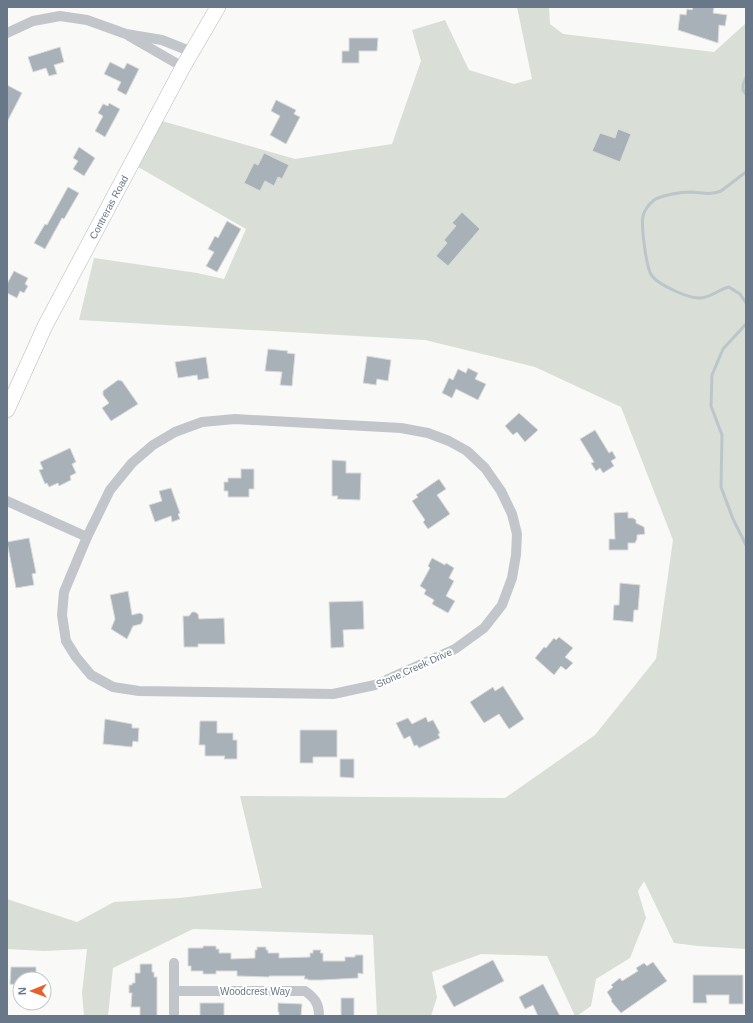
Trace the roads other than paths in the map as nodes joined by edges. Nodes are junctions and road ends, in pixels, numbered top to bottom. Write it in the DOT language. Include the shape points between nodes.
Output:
graph roads {
  1 [pos="218,7"];
  2 [pos="7,33"];
  3 [pos="126,34"];
  4 [pos="192,52"];
  5 [pos="183,67"];
  6 [pos="7,410"];
  7 [pos="7,501"];
  8 [pos="87,537"];
  9 [pos="174,963"];
  10 [pos="174,991"];
  11 [pos="174,1016"];
  12 [pos="319,1016"];
  1 -- 4 [label="street, Contreras Road"];
  2 -- 3 [label="street" via="32,21 60,16 87,20"];
  3 -- 4 [label="street" via="162,40"];
  3 -- 5 [label="street"];
  4 -- 5 [label="street, Contreras Road"];
  5 -- 6 [label="street, Contreras Road" via="45,326"];
  7 -- 8 [label="street"];
  8 -- 8 [label="street, Stone Creek Drive" via="64,592 62,615 66,641 91,675 113,687 139,691 333,694 374,685 455,649 484,628 502,605 512,578 516,556 516,534 512,514 502,491 485,468 467,451 449,440 428,432 401,428 235,419 202,422 152,444 110,490"];
  9 -- 10 [label="street"];
  10 -- 11 [label="street"];
  10 -- 12 [label="street, Woodcrest Way" via="305,991 315,998"];
}
